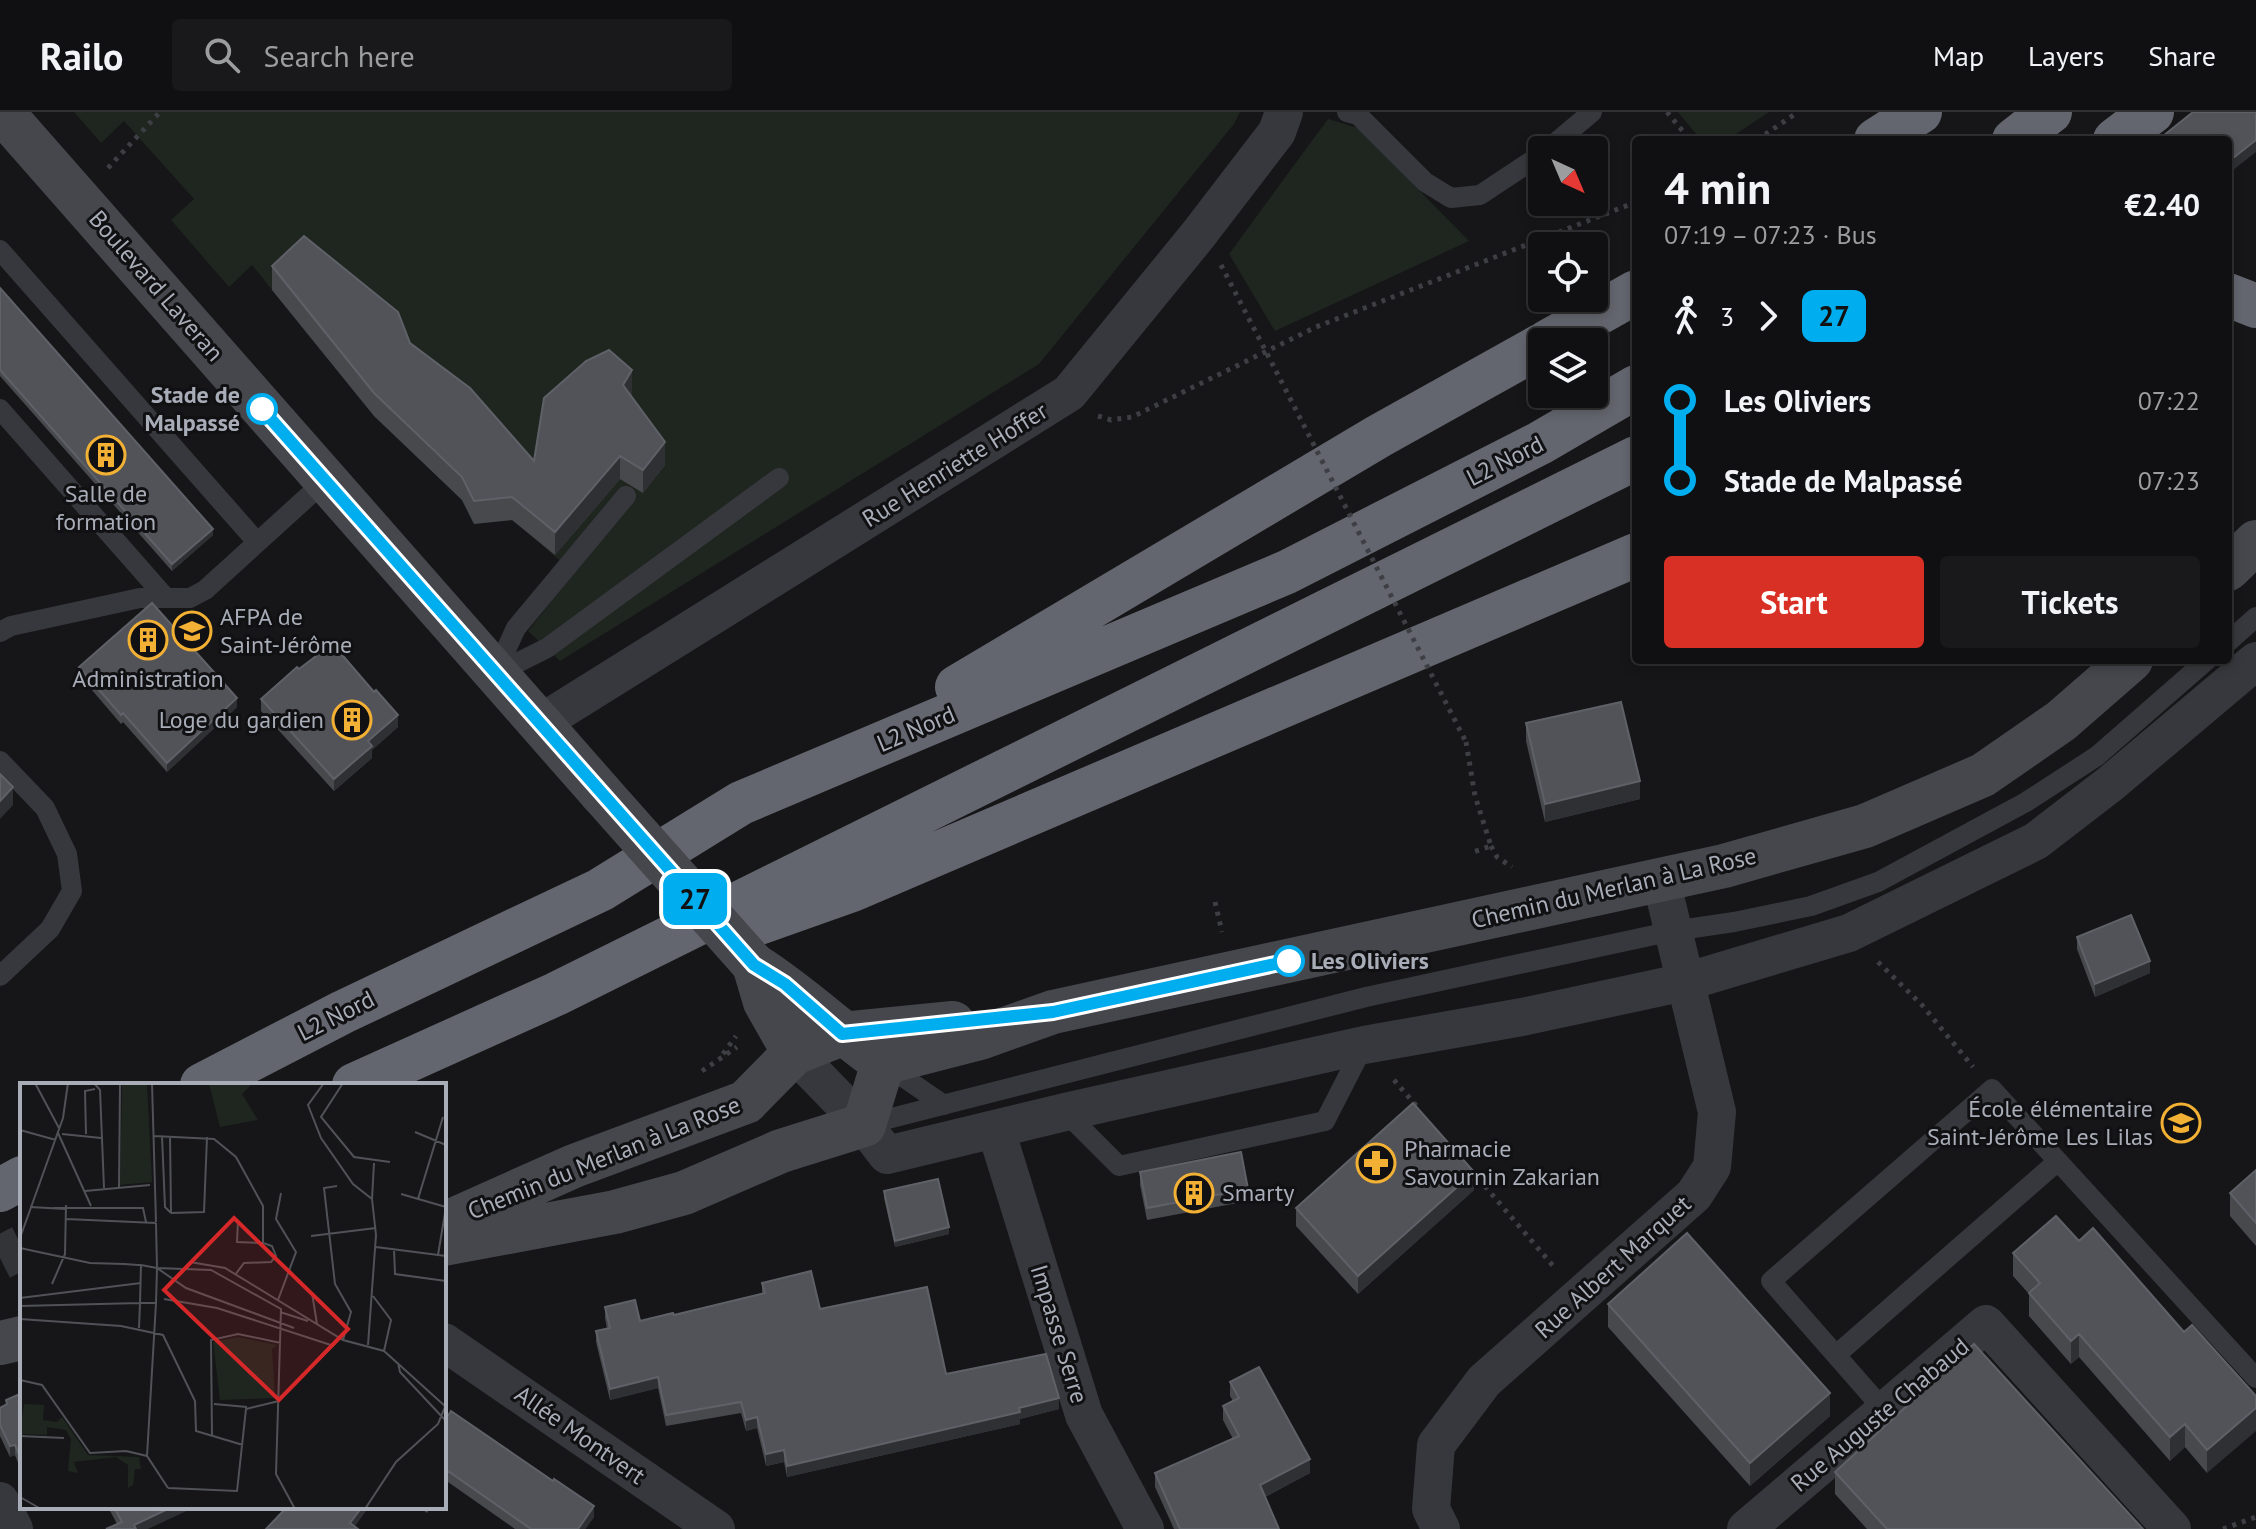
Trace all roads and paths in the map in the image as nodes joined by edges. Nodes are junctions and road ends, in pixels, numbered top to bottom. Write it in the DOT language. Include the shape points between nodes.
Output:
graph roads {
  1 [pos="2,112"];
  2 [pos="160,112"];
  3 [pos="1284,112"];
  4 [pos="1347,112"];
  5 [pos="1592,112"];
  6 [pos="1667,112"];
  7 [pos="1798,112"];
  8 [pos="1920,112"];
  9 [pos="2050,112"];
  10 [pos="2152,112"];
  11 [pos="1564,136"];
  12 [pos="1687,136"];
  13 [pos="1763,136"];
  14 [pos="1882,136"];
  15 [pos="2019,136"];
  16 [pos="2120,136"];
  17 [pos="1528,163"];
  18 [pos="108,168"];
  19 [pos="1632,204"];
  20 [pos="0,250"];
  21 [pos="1217,257"];
  22 [pos="2256,282"];
  23 [pos="2232,286"];
  24 [pos="1632,294"];
  25 [pos="2232,297"];
  26 [pos="2256,306"];
  27 [pos="1571,328"];
  28 [pos="1266,352"];
  29 [pos="1528,352"];
  30 [pos="1632,389"];
  31 [pos="1069,393"];
  32 [pos="0,409"];
  33 [pos="1632,460"];
  34 [pos="779,478"];
  35 [pos="325,481"];
  36 [pos="626,496"];
  37 [pos="257,542"];
  38 [pos="2256,542"];
  39 [pos="1632,557"];
  40 [pos="2232,565"];
  41 [pos="166,598"];
  42 [pos="2256,617"];
  43 [pos="4,624"];
  44 [pos="2232,638"];
  45 [pos="2256,661"];
  46 [pos="2126,664"];
  47 [pos="2202,664"];
  48 [pos="495,674"];
  49 [pos="539,724"];
  50 [pos="0,761"];
  51 [pos="741,803"];
  52 [pos="1470,853"];
  53 [pos="1661,880"];
  54 [pos="1673,931"];
  55 [pos="1849,933"];
  56 [pos="754,965"];
  57 [pos="0,976"];
  58 [pos="1685,982"];
  59 [pos="556,994"];
  60 [pos="1053,1012"];
  61 [pos="842,1034"];
  62 [pos="1364,1045"];
  63 [pos="1956,1048"];
  64 [pos="794,1053"];
  65 [pos="883,1063"];
  66 [pos="206,1083"];
  67 [pos="358,1083"];
  68 [pos="944,1105"];
  69 [pos="1065,1112"];
  70 [pos="1426,1118"];
  71 [pos="864,1125"];
  72 [pos="996,1130"];
  73 [pos="2058,1161"];
  74 [pos="1467,1166"];
  75 [pos="20,1179"];
  76 [pos="0,1190"];
  77 [pos="446,1223"];
  78 [pos="446,1244"];
  79 [pos="1580,1298"];
  80 [pos="20,1338"];
  81 [pos="0,1343"];
  82 [pos="446,1343"];
  83 [pos="1836,1355"];
  84 [pos="2256,1378"];
  85 [pos="1884,1410"];
  86 [pos="0,1501"];
  87 [pos="2256,1517"];
  88 [pos="14,1529"];
  89 [pos="716,1529"];
  90 [pos="1145,1529"];
  91 [pos="1441,1529"];
  92 [pos="1746,1529"];
  93 [pos="2172,1529"];
  94 [pos="2223,1529"];
  1 -- 35 [label="street, Boulevard Laveran"];
  2 -- 18 [label="path"];
  3 -- 31 [label="street, Rue Henriette Hoffer" via="1277,132"];
  4 -- 17 [label="lane" via="1358,115 1425,182 1451,198 1480,195"];
  5 -- 11 [label="lane"];
  6 -- 12 [label="path"];
  7 -- 13 [label="path"];
  8 -- 14 [label="highway"];
  9 -- 15 [label="highway"];
  10 -- 16 [label="highway"];
  19 -- 28 [label="path" via="1427,281"];
  20 -- 37 [label="lane"];
  21 -- 28 [label="path"];
  22 -- 23 [label="highway"];
  24 -- 27 [label="highway"];
  25 -- 26 [label="highway"];
  28 -- 31 [label="path" via="1132,417 1111,420 1093,415"];
  28 -- 52 [label="path, bridge" via="1466,742 1491,846"];
  29 -- 51 [label="highway" via="891,726"];
  30 -- 51 [label="highway, L2 Nord" via="1540,443 1287,572"];
  31 -- 49 [label="street, Rue Henriette Hoffer"];
  32 -- 41 [label="lane"];
  33 -- 59 [label="highway"];
  34 -- 48 [label="lane" via="547,648"];
  35 -- 37 [label="lane"];
  35 -- 48 [label="street, Boulevard Laveran"];
  36 -- 48 [label="lane" via="516,628"];
  37 -- 41 [label="lane" via="205,590 190,598"];
  38 -- 40 [label="street"];
  39 -- 59 [label="highway" via="852,890"];
  41 -- 43 [label="lane" via="140,598"];
  42 -- 44 [label="lane"];
  45 -- 55 [label="street" via="2036,841"];
  46 -- 53 [label="street, Chemin du Merlan à La Rose" via="2061,721 1983,775 1865,826"];
  47 -- 54 [label="lane" via="2097,756 2026,802 1878,882 1811,906"];
  48 -- 49 [label="street, Boulevard Laveran"];
  49 -- 56 [label="street, Boulevard Laveran, bridge"];
  50 -- 57 [label="lane" via="45,808 67,854 72,891 50,929"];
  51 -- 66 [label="highway, L2 Nord" via="600,890"];
  53 -- 54 [label="street, Rue Albert Marquet"];
  53 -- 60 [label="street, Chemin du Merlan à La Rose"];
  54 -- 58 [label="street, Rue Albert Marquet"];
  54 -- 68 [label="lane" via="1366,997"];
  55 -- 58 [label="street"];
  55 -- 63 [label="path" via="1922,1005"];
  56 -- 61 [label="street, Boulevard Laveran" via="785,984"];
  56 -- 64 [label="street, Boulevard Laveran" via="765,1002"];
  58 -- 62 [label="street"];
  58 -- 79 [label="street, Rue Albert Marquet" via="1717,1112 1712,1167 1694,1195"];
  59 -- 67 [label="highway"];
  60 -- 61 [label="street, Chemin du Merlan à La Rose"];
  60 -- 65 [label="street, Chemin du Merlan à La Rose"];
  61 -- 64 [label="street, Chemin du Merlan à La Rose"];
  61 -- 65 [label="street"];
  62 -- 69 [label="street"];
  62 -- 69 [label="lane" via="1325,1121 1119,1166"];
  62 -- 70 [label="path"];
  64 -- 71 [label="street"];
  64 -- 77 [label="street, Chemin du Merlan à La Rose" via="746,1102 587,1161"];
  65 -- 68 [label="lane"];
  65 -- 71 [label="street"];
  68 -- 71 [label="lane"];
  69 -- 72 [label="street"];
  71 -- 72 [label="street" via="887,1155"];
  71 -- 78 [label="street, Chemin du Merlan à La Rose" via="781,1151 684,1193 615,1212"];
  72 -- 90 [label="street, Impasse Serre" via="1084,1415"];
  73 -- 83 [label="lane"];
  73 -- 83 [label="lane" via="1992,1089 1771,1281"];
  73 -- 84 [label="lane"];
  74 -- 79 [label="path"];
  75 -- 76 [label="highway"];
  79 -- 91 [label="street, Rue Albert Marquet" via="1484,1381 1436,1445 1431,1509"];
  80 -- 81 [label="street"];
  82 -- 89 [label="street, Allée Montvert"];
  83 -- 85 [label="lane"];
  85 -- 92 [label="street, Rue Auguste Chabaud"];
  85 -- 93 [label="street, Rue Auguste Chabaud" via="1986,1324"];
  86 -- 88 [label="street"];
  87 -- 94 [label="path"];
}
